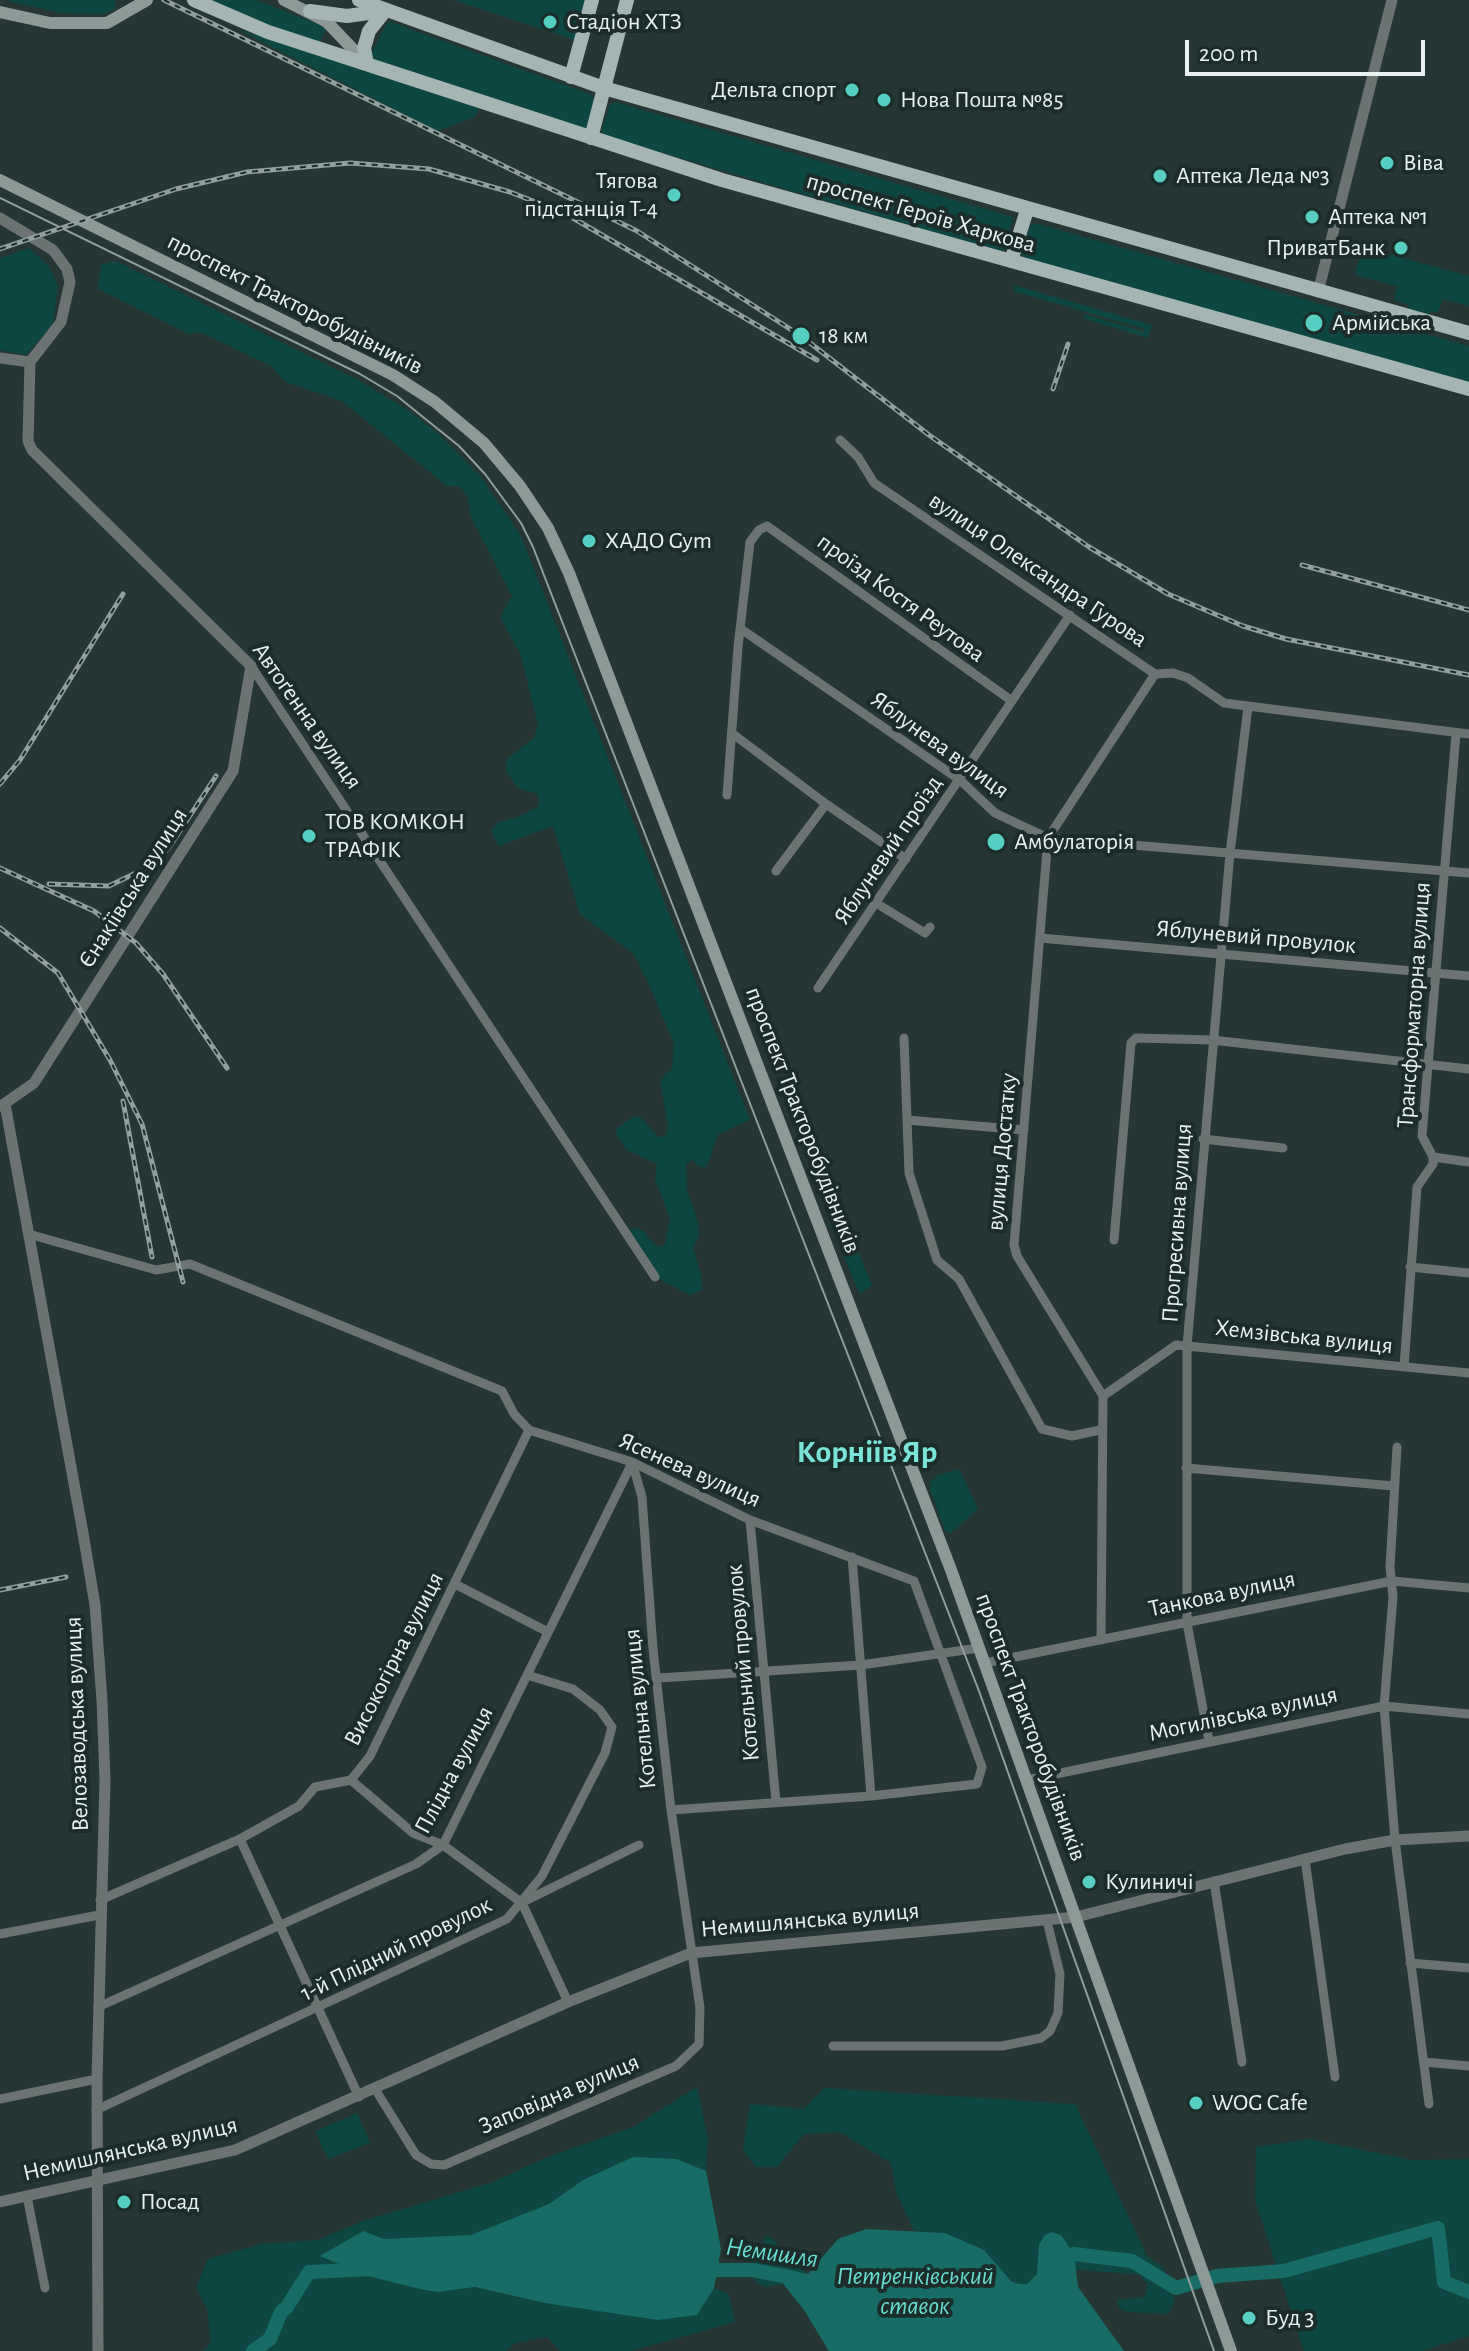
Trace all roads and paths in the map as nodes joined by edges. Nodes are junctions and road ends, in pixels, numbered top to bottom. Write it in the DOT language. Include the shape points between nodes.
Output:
graph roads {
  1 [pos="147,0"];
  2 [pos="194,0"];
  3 [pos="284,0"];
  4 [pos="359,0"];
  5 [pos="592,0"];
  6 [pos="627,0"];
  7 [pos="1392,0"];
  8 [pos="310,11"];
  9 [pos="385,11"];
  10 [pos="0,12"];
  11 [pos="367,64"];
  12 [pos="571,77"];
  13 [pos="604,88"];
  14 [pos="591,138"];
  15 [pos="0,180"];
  16 [pos="1027,210"];
  17 [pos="0,218"];
  18 [pos="1011,261"];
  19 [pos="1318,292"];
  20 [pos="1469,333"];
  21 [pos="0,358"];
  22 [pos="30,362"];
  23 [pos="1469,389"];
  24 [pos="840,440"];
  25 [pos="1070,615"];
  26 [pos="741,629"];
  27 [pos="251,666"];
  28 [pos="1155,674"];
  29 [pos="1012,701"];
  30 [pos="1248,707"];
  31 [pos="733,734"];
  32 [pos="1456,734"];
  33 [pos="1469,734"];
  34 [pos="960,780"];
  35 [pos="727,795"];
  36 [pos="826,804"];
  37 [pos="1048,838"];
  38 [pos="1230,853"];
  39 [pos="906,859"];
  40 [pos="776,871"];
  41 [pos="1444,871"];
  42 [pos="1469,873"];
  43 [pos="876,903"];
  44 [pos="930,927"];
  45 [pos="1040,938"];
  46 [pos="1222,954"];
  47 [pos="1436,973"];
  48 [pos="1469,976"];
  49 [pos="818,988"];
  50 [pos="904,1038"];
  51 [pos="1212,1040"];
  52 [pos="1429,1066"];
  53 [pos="1469,1069"];
  54 [pos="2,1105"];
  55 [pos="907,1120"];
  56 [pos="1024,1130"];
  57 [pos="1203,1139"];
  58 [pos="1283,1148"];
  59 [pos="1433,1157"];
  60 [pos="1469,1162"];
  61 [pos="32,1235"];
  62 [pos="1114,1240"];
  63 [pos="1410,1267"];
  64 [pos="1469,1273"];
  65 [pos="655,1277"];
  66 [pos="1187,1346"];
  67 [pos="1404,1367"];
  68 [pos="1469,1373"];
  69 [pos="1103,1396"];
  70 [pos="529,1430"];
  71 [pos="1100,1430"];
  72 [pos="1397,1447"];
  73 [pos="632,1462"];
  74 [pos="1186,1468"];
  75 [pos="1394,1486"];
  76 [pos="750,1520"];
  77 [pos="852,1557"];
  78 [pos="1392,1581"];
  79 [pos="455,1584"];
  80 [pos="1469,1588"];
  81 [pos="1187,1623"];
  82 [pos="548,1632"];
  83 [pos="1101,1640"];
  84 [pos="979,1648"];
  85 [pos="941,1653"];
  86 [pos="985,1663"];
  87 [pos="861,1665"];
  88 [pos="764,1674"];
  89 [pos="527,1675"];
  90 [pos="659,1678"];
  91 [pos="1384,1706"];
  92 [pos="1469,1714"];
  93 [pos="1209,1741"];
  94 [pos="351,1780"];
  95 [pos="1027,1780"];
  96 [pos="871,1796"];
  97 [pos="776,1802"];
  98 [pos="671,1810"];
  99 [pos="1469,1836"];
  100 [pos="240,1839"];
  101 [pos="1395,1840"];
  102 [pos="443,1845"];
  103 [pos="639,1845"];
  104 [pos="1305,1859"];
  105 [pos="1214,1881"];
  106 [pos="100,1900"];
  107 [pos="522,1903"];
  108 [pos="99,1915"];
  109 [pos="1076,1917"];
  110 [pos="1047,1921"];
  111 [pos="282,1927"];
  112 [pos="0,1934"];
  113 [pos="691,1953"];
  114 [pos="1410,1963"];
  115 [pos="1469,1968"];
  116 [pos="568,2002"];
  117 [pos="98,2007"];
  118 [pos="317,2010"];
  119 [pos="833,2046"];
  120 [pos="1242,2062"];
  121 [pos="1424,2062"];
  122 [pos="1469,2066"];
  123 [pos="1335,2077"];
  124 [pos="97,2079"];
  125 [pos="375,2089"];
  126 [pos="359,2097"];
  127 [pos="0,2099"];
  128 [pos="1429,2104"];
  129 [pos="96,2110"];
  130 [pos="96,2181"];
  131 [pos="27,2196"];
  132 [pos="0,2202"];
  133 [pos="45,2288"];
  134 [pos="98,2351"];
  135 [pos="1231,2351"];
  1 -- 10 [label="main road" via="107,23 50,23"];
  2 -- 11 [label="main road, проспект Героїв Харкова" via="268,32"];
  3 -- 8 [label="main road"];
  4 -- 9 [label="main road, проспект Героїв Харкова"];
  5 -- 12 [label="main road"];
  6 -- 13 [label="main road"];
  7 -- 19 [label="street"];
  8 -- 9 [label="main road" via="347,16"];
  8 -- 11 [label="main road"];
  9 -- 11 [label="main road" via="369,31"];
  9 -- 12 [label="main road, проспект Героїв Харкова"];
  11 -- 14 [label="main road, проспект Героїв Харкова"];
  12 -- 13 [label="main road, проспект Героїв Харкова"];
  13 -- 14 [label="main road"];
  13 -- 16 [label="main road, проспект Героїв Харкова"];
  14 -- 18 [label="main road, проспект Героїв Харкова"];
  15 -- 84 [label="main road, проспект Тракторобудівників" via="393,375 461,422 520,486 569,573"];
  16 -- 18 [label="main road"];
  16 -- 19 [label="main road, проспект Героїв Харкова"];
  17 -- 22 [label="street" via="53,250 69,275 61,322"];
  18 -- 23 [label="main road, проспект Героїв Харкова"];
  19 -- 20 [label="main road, проспект Героїв Харкова"];
  21 -- 22 [label="street"];
  22 -- 27 [label="street, Автоґенна вулиця" via="32,450"];
  24 -- 25 [label="street, вулиця Олександра Гурова" via="874,483"];
  25 -- 28 [label="street, вулиця Олександра Гурова"];
  25 -- 29 [label="street, Яблуневий проїзд"];
  26 -- 29 [label="street, проїзд Костя Реутова" via="750,542 767,526"];
  26 -- 31 [label="street"];
  26 -- 34 [label="street, Яблунева вулиця"];
  27 -- 54 [label="street, Єнакіївська вулиця" via="233,771 34,1083"];
  27 -- 65 [label="street, Автоґенна вулиця"];
  28 -- 30 [label="street, вулиця Олександра Гурова" via="1188,678 1224,703"];
  28 -- 37 [label="street, вулиця Достатку"];
  29 -- 34 [label="street, Яблуневий проїзд"];
  30 -- 32 [label="street, вулиця Олександра Гурова"];
  30 -- 38 [label="street, Прогресивна вулиця"];
  31 -- 35 [label="street"];
  31 -- 36 [label="street"];
  32 -- 33 [label="street, вулиця Олександра Гурова"];
  32 -- 41 [label="street, Трансформаторна вулиця"];
  34 -- 37 [label="street, Яблунева вулиця" via="995,813"];
  34 -- 39 [label="street, Яблуневий проїзд"];
  36 -- 39 [label="street"];
  36 -- 40 [label="street"];
  37 -- 38 [label="street, Яблунева вулиця"];
  37 -- 45 [label="street, вулиця Достатку"];
  38 -- 41 [label="street, Яблунева вулиця"];
  38 -- 46 [label="street, Прогресивна вулиця"];
  39 -- 43 [label="street, Яблуневий проїзд"];
  41 -- 42 [label="street, Яблунева вулиця"];
  41 -- 47 [label="street, Трансформаторна вулиця"];
  43 -- 44 [label="street" via="925,933"];
  43 -- 49 [label="street, Яблуневий проїзд"];
  45 -- 46 [label="street, Яблуневий провулок"];
  45 -- 56 [label="street, вулиця Достатку"];
  46 -- 47 [label="street, Яблуневий провулок"];
  46 -- 51 [label="street, Прогресивна вулиця"];
  47 -- 48 [label="street, Яблуневий провулок"];
  47 -- 52 [label="street, Трансформаторна вулиця"];
  50 -- 55 [label="street"];
  51 -- 52 [label="street"];
  51 -- 57 [label="street, Прогресивна вулиця"];
  51 -- 62 [label="street" via="1136,1038 1131,1043"];
  52 -- 53 [label="street"];
  52 -- 59 [label="street, Трансформаторна вулиця" via="1422,1136"];
  54 -- 61 [label="street, Велозаводська вулиця"];
  55 -- 56 [label="street"];
  55 -- 71 [label="street" via="909,1173 937,1260 959,1279 1030,1410 1042,1429 1060,1435"];
  56 -- 69 [label="street, вулиця Достатку" via="1017,1256"];
  57 -- 58 [label="street"];
  57 -- 66 [label="street, Прогресивна вулиця"];
  59 -- 60 [label="street"];
  59 -- 63 [label="street, Трансформаторна вулиця" via="1430,1173 1417,1187"];
  61 -- 70 [label="street" via="156,1270 190,1264 502,1391"];
  61 -- 106 [label="street, Велозаводська вулиця" via="95,1605 105,1780"];
  63 -- 64 [label="street"];
  63 -- 67 [label="street, Трансформаторна вулиця"];
  66 -- 67 [label="street, Хемзівська вулиця"];
  66 -- 69 [label="street, Хемзівська вулиця" via="1176,1345"];
  66 -- 74 [label="street, Прогресивна вулиця"];
  67 -- 68 [label="street, Хемзівська вулиця"];
  69 -- 71 [label="street"];
  70 -- 73 [label="street, Ясенева вулиця"];
  70 -- 79 [label="street, Високогірна вулиця"];
  71 -- 83 [label="street" via="1105,1446"];
  72 -- 75 [label="street"];
  73 -- 76 [label="street, Ясенева вулиця"];
  73 -- 82 [label="street, Плідна вулиця"];
  73 -- 90 [label="street, Котельна вулиця" via="642,1497"];
  74 -- 75 [label="street"];
  74 -- 81 [label="street, Прогресивна вулиця"];
  75 -- 78 [label="street"];
  76 -- 77 [label="street, Ясенева вулиця"];
  76 -- 88 [label="street, Котельний провулок"];
  77 -- 85 [label="street, Ясенева вулиця" via="914,1581"];
  77 -- 87 [label="street"];
  78 -- 80 [label="street, Танкова вулиця"];
  78 -- 81 [label="street, Танкова вулиця"];
  78 -- 91 [label="street"];
  79 -- 82 [label="street"];
  79 -- 94 [label="street, Високогірна вулиця" via="370,1756"];
  81 -- 83 [label="street, Танкова вулиця"];
  81 -- 93 [label="street, Прогресивна вулиця"];
  82 -- 89 [label="street, Плідна вулиця"];
  83 -- 86 [label="street, Танкова вулиця"];
  84 -- 85 [label="street"];
  84 -- 86 [label="main road, проспект Тракторобудівників"];
  85 -- 87 [label="street"];
  85 -- 96 [label="street, Ясенева вулиця" via="982,1767 980,1779 971,1787"];
  86 -- 95 [label="main road, проспект Тракторобудівників"];
  87 -- 88 [label="street"];
  87 -- 96 [label="street"];
  88 -- 90 [label="street"];
  88 -- 97 [label="street, Котельний провулок"];
  89 -- 102 [label="street, Плідна вулиця"];
  89 -- 107 [label="street, 1-й Плідний провулок" via="573,1689 612,1727 605,1753 542,1876"];
  90 -- 98 [label="street, Котельна вулиця"];
  91 -- 92 [label="street, Могилівська вулиця"];
  91 -- 93 [label="street, Могилівська вулиця"];
  91 -- 101 [label="street"];
  93 -- 95 [label="street, Могилівська вулиця"];
  94 -- 100 [label="street, Високогірна вулиця" via="315,1787 299,1806"];
  94 -- 102 [label="street" via="413,1833"];
  95 -- 109 [label="main road, проспект Тракторобудівників"];
  96 -- 97 [label="street"];
  97 -- 98 [label="street"];
  98 -- 113 [label="street, Котельна вулиця"];
  99 -- 101 [label="street, Немишлянська вулиця"];
  100 -- 106 [label="street, Високогірна вулиця"];
  100 -- 111 [label="street"];
  101 -- 104 [label="street, Немишлянська вулиця"];
  101 -- 114 [label="street"];
  102 -- 107 [label="street"];
  102 -- 111 [label="street, Плідна вулиця" via="416,1864"];
  103 -- 107 [label="street"];
  104 -- 105 [label="street, Немишлянська вулиця"];
  104 -- 123 [label="street"];
  105 -- 109 [label="street, Немишлянська вулиця"];
  105 -- 120 [label="street"];
  106 -- 108 [label="street, Велозаводська вулиця"];
  107 -- 116 [label="street"];
  107 -- 118 [label="street, 1-й Плідний провулок" via="507,1919"];
  108 -- 112 [label="street"];
  108 -- 117 [label="street, Велозаводська вулиця"];
  109 -- 110 [label="street, Немишлянська вулиця"];
  109 -- 135 [label="main road, проспект Тракторобудівників"];
  110 -- 113 [label="street, Немишлянська вулиця"];
  110 -- 119 [label="street" via="1060,1974 1058,2013 1041,2038 1002,2046"];
  111 -- 117 [label="street, Плідна вулиця"];
  111 -- 118 [label="street"];
  113 -- 116 [label="street, Немишлянська вулиця"];
  113 -- 125 [label="street, Заповідна вулиця" via="700,2008 699,2044 676,2066 444,2165 416,2155"];
  114 -- 115 [label="street"];
  114 -- 121 [label="street"];
  116 -- 125 [label="street, Немишлянська вулиця"];
  117 -- 124 [label="street, Велозаводська вулиця"];
  118 -- 126 [label="street"];
  118 -- 129 [label="street, 1-й Плідний провулок"];
  121 -- 122 [label="street"];
  121 -- 128 [label="street"];
  124 -- 127 [label="street"];
  124 -- 129 [label="street, Велозаводська вулиця"];
  125 -- 126 [label="street, Немишлянська вулиця"];
  126 -- 130 [label="street, Немишлянська вулиця" via="235,2150"];
  129 -- 130 [label="street, Велозаводська вулиця"];
  130 -- 131 [label="street, Немишлянська вулиця"];
  130 -- 134 [label="street, Велозаводська вулиця"];
  131 -- 132 [label="street, Немишлянська вулиця"];
  131 -- 133 [label="street"];
}
